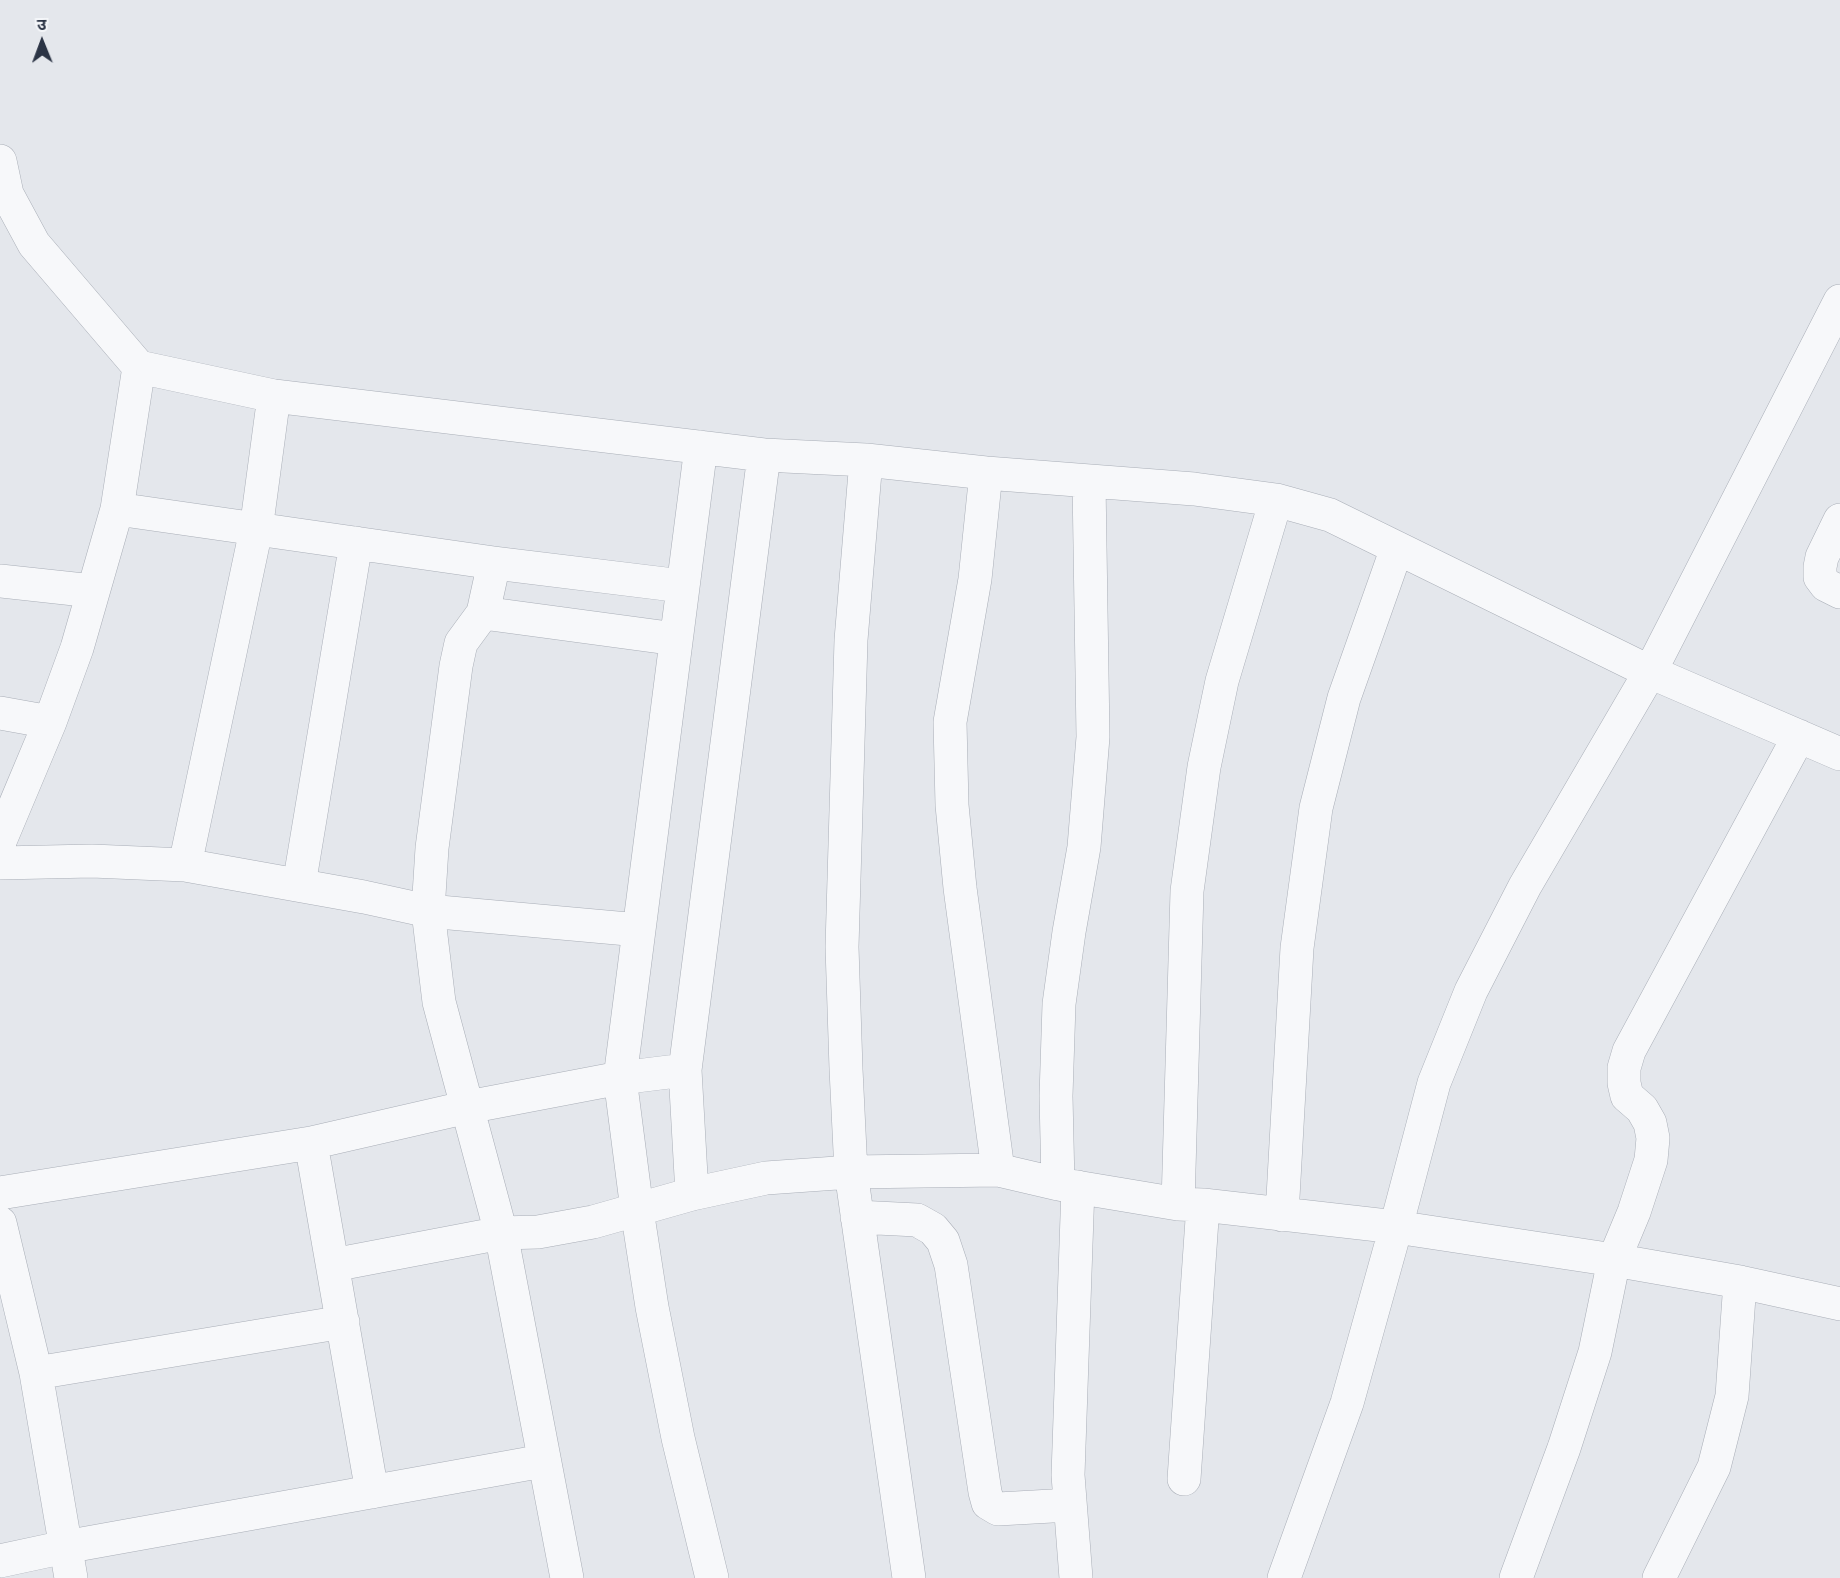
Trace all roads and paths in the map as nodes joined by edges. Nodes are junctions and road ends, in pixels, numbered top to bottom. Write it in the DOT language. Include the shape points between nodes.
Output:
graph roads {
  1 [pos="0,161"];
  2 [pos="1840,301"];
  3 [pos="139,367"];
  4 [pos="274,396"];
  5 [pos="701,447"];
  6 [pos="764,455"];
  7 [pos="866,460"];
  8 [pos="986,473"];
  9 [pos="1089,482"];
  10 [pos="1276,500"];
  11 [pos="117,509"];
  12 [pos="1840,520"];
  13 [pos="256,530"];
  14 [pos="356,543"];
  15 [pos="1397,548"];
  16 [pos="494,563"];
  17 [pos="0,582"];
  18 [pos="682,586"];
  19 [pos="93,591"];
  20 [pos="1840,592"];
  21 [pos="483,613"];
  22 [pos="676,639"];
  23 [pos="1650,672"];
  24 [pos="0,713"];
  25 [pos="50,722"];
  26 [pos="1798,736"];
  27 [pos="1840,754"];
  28 [pos="0,841"];
  29 [pos="0,863"];
  30 [pos="185,865"];
  31 [pos="299,885"];
  32 [pos="428,911"];
  33 [pos="639,930"];
  34 [pos="685,1070"];
  35 [pos="620,1078"];
  36 [pos="468,1107"];
  37 [pos="311,1143"];
  38 [pos="998,1170"];
  39 [pos="851,1172"];
  40 [pos="1068,1186"];
  41 [pos="0,1193"];
  42 [pos="692,1194"];
  43 [pos="1190,1204"];
  44 [pos="637,1210"];
  45 [pos="1282,1215"];
  46 [pos="857,1217"];
  47 [pos="0,1223"];
  48 [pos="1396,1227"];
  49 [pos="501,1233"];
  50 [pos="1614,1260"];
  51 [pos="333,1265"];
  52 [pos="1740,1282"];
  53 [pos="1840,1304"];
  54 [pos="343,1322"];
  55 [pos="36,1373"];
  56 [pos="543,1461"];
  57 [pos="1184,1479"];
  58 [pos="372,1492"];
  59 [pos="1070,1505"];
  60 [pos="0,1561"];
  61 [pos="68,1562"];
  62 [pos="567,1578"];
  63 [pos="712,1578"];
  64 [pos="909,1578"];
  65 [pos="1076,1578"];
  66 [pos="1284,1578"];
  67 [pos="1516,1578"];
  68 [pos="1659,1578"];
  1 -- 3 [label="street" via="7,194 34,244"];
  2 -- 23 [label="street"];
  3 -- 4 [label="street"];
  3 -- 11 [label="street"];
  4 -- 5 [label="street"];
  4 -- 13 [label="street"];
  5 -- 6 [label="street"];
  5 -- 18 [label="street"];
  6 -- 7 [label="street"];
  6 -- 34 [label="street"];
  7 -- 8 [label="street"];
  7 -- 39 [label="street" via="851,640 842,946"];
  8 -- 9 [label="street"];
  8 -- 38 [label="street" via="975,579 950,722 960,888"];
  9 -- 10 [label="street" via="1194,489"];
  9 -- 40 [label="street" via="1093,737 1084,847 1059,1004 1056,1096"];
  10 -- 15 [label="street" via="1330,515"];
  10 -- 43 [label="street" via="1222,681 1204,767 1187,891"];
  11 -- 13 [label="street"];
  11 -- 19 [label="street"];
  12 -- 20 [label="street" via="1820,567 1820,577 1826,585"];
  13 -- 14 [label="street"];
  13 -- 30 [label="street"];
  14 -- 16 [label="street"];
  14 -- 31 [label="street"];
  15 -- 23 [label="street"];
  15 -- 45 [label="street" via="1344,698 1316,808 1297,948"];
  16 -- 18 [label="street"];
  16 -- 21 [label="street"];
  17 -- 19 [label="street"];
  18 -- 22 [label="street"];
  19 -- 25 [label="street"];
  21 -- 22 [label="street"];
  21 -- 32 [label="street" via="461,643 456,666 432,849"];
  22 -- 33 [label="street"];
  23 -- 26 [label="street"];
  23 -- 48 [label="street" via="1526,886 1471,992 1434,1083"];
  24 -- 25 [label="street"];
  25 -- 28 [label="street"];
  26 -- 27 [label="street"];
  26 -- 50 [label="street" via="1629,1051 1623,1083 1627,1096 1650,1123 1653,1138 1648,1170"];
  29 -- 30 [label="street"];
  30 -- 31 [label="street"];
  31 -- 32 [label="street"];
  32 -- 33 [label="street"];
  32 -- 36 [label="street" via="439,1002"];
  33 -- 35 [label="street"];
  34 -- 35 [label="street"];
  34 -- 42 [label="street"];
  35 -- 36 [label="street"];
  35 -- 44 [label="street"];
  36 -- 37 [label="street"];
  36 -- 49 [label="street"];
  37 -- 41 [label="street"];
  37 -- 51 [label="street"];
  38 -- 39 [label="street"];
  38 -- 40 [label="street"];
  39 -- 42 [label="street" via="766,1178"];
  39 -- 46 [label="street"];
  40 -- 43 [label="street"];
  40 -- 59 [label="street" via="1075,1310 1069,1397"];
  42 -- 44 [label="street"];
  43 -- 45 [label="street"];
  43 -- 57 [label="street"];
  44 -- 49 [label="street" via="538,1232"];
  44 -- 63 [label="street" via="678,1438"];
  45 -- 48 [label="street"];
  46 -- 59 [label="street" via="917,1221 933,1229 943,1241 951,1265 988,1503 998,1509"];
  46 -- 64 [label="street"];
  47 -- 55 [label="street"];
  48 -- 50 [label="street"];
  48 -- 66 [label="street" via="1347,1403"];
  49 -- 51 [label="street"];
  49 -- 56 [label="street"];
  50 -- 52 [label="street"];
  50 -- 67 [label="street" via="1595,1352"];
  51 -- 54 [label="street"];
  52 -- 53 [label="street"];
  52 -- 68 [label="street" via="1732,1396 1714,1467"];
  54 -- 55 [label="street"];
  54 -- 58 [label="street"];
  55 -- 61 [label="street"];
  56 -- 58 [label="street"];
  56 -- 62 [label="street"];
  58 -- 61 [label="street"];
  59 -- 65 [label="street"];
  60 -- 61 [label="street"];
}
